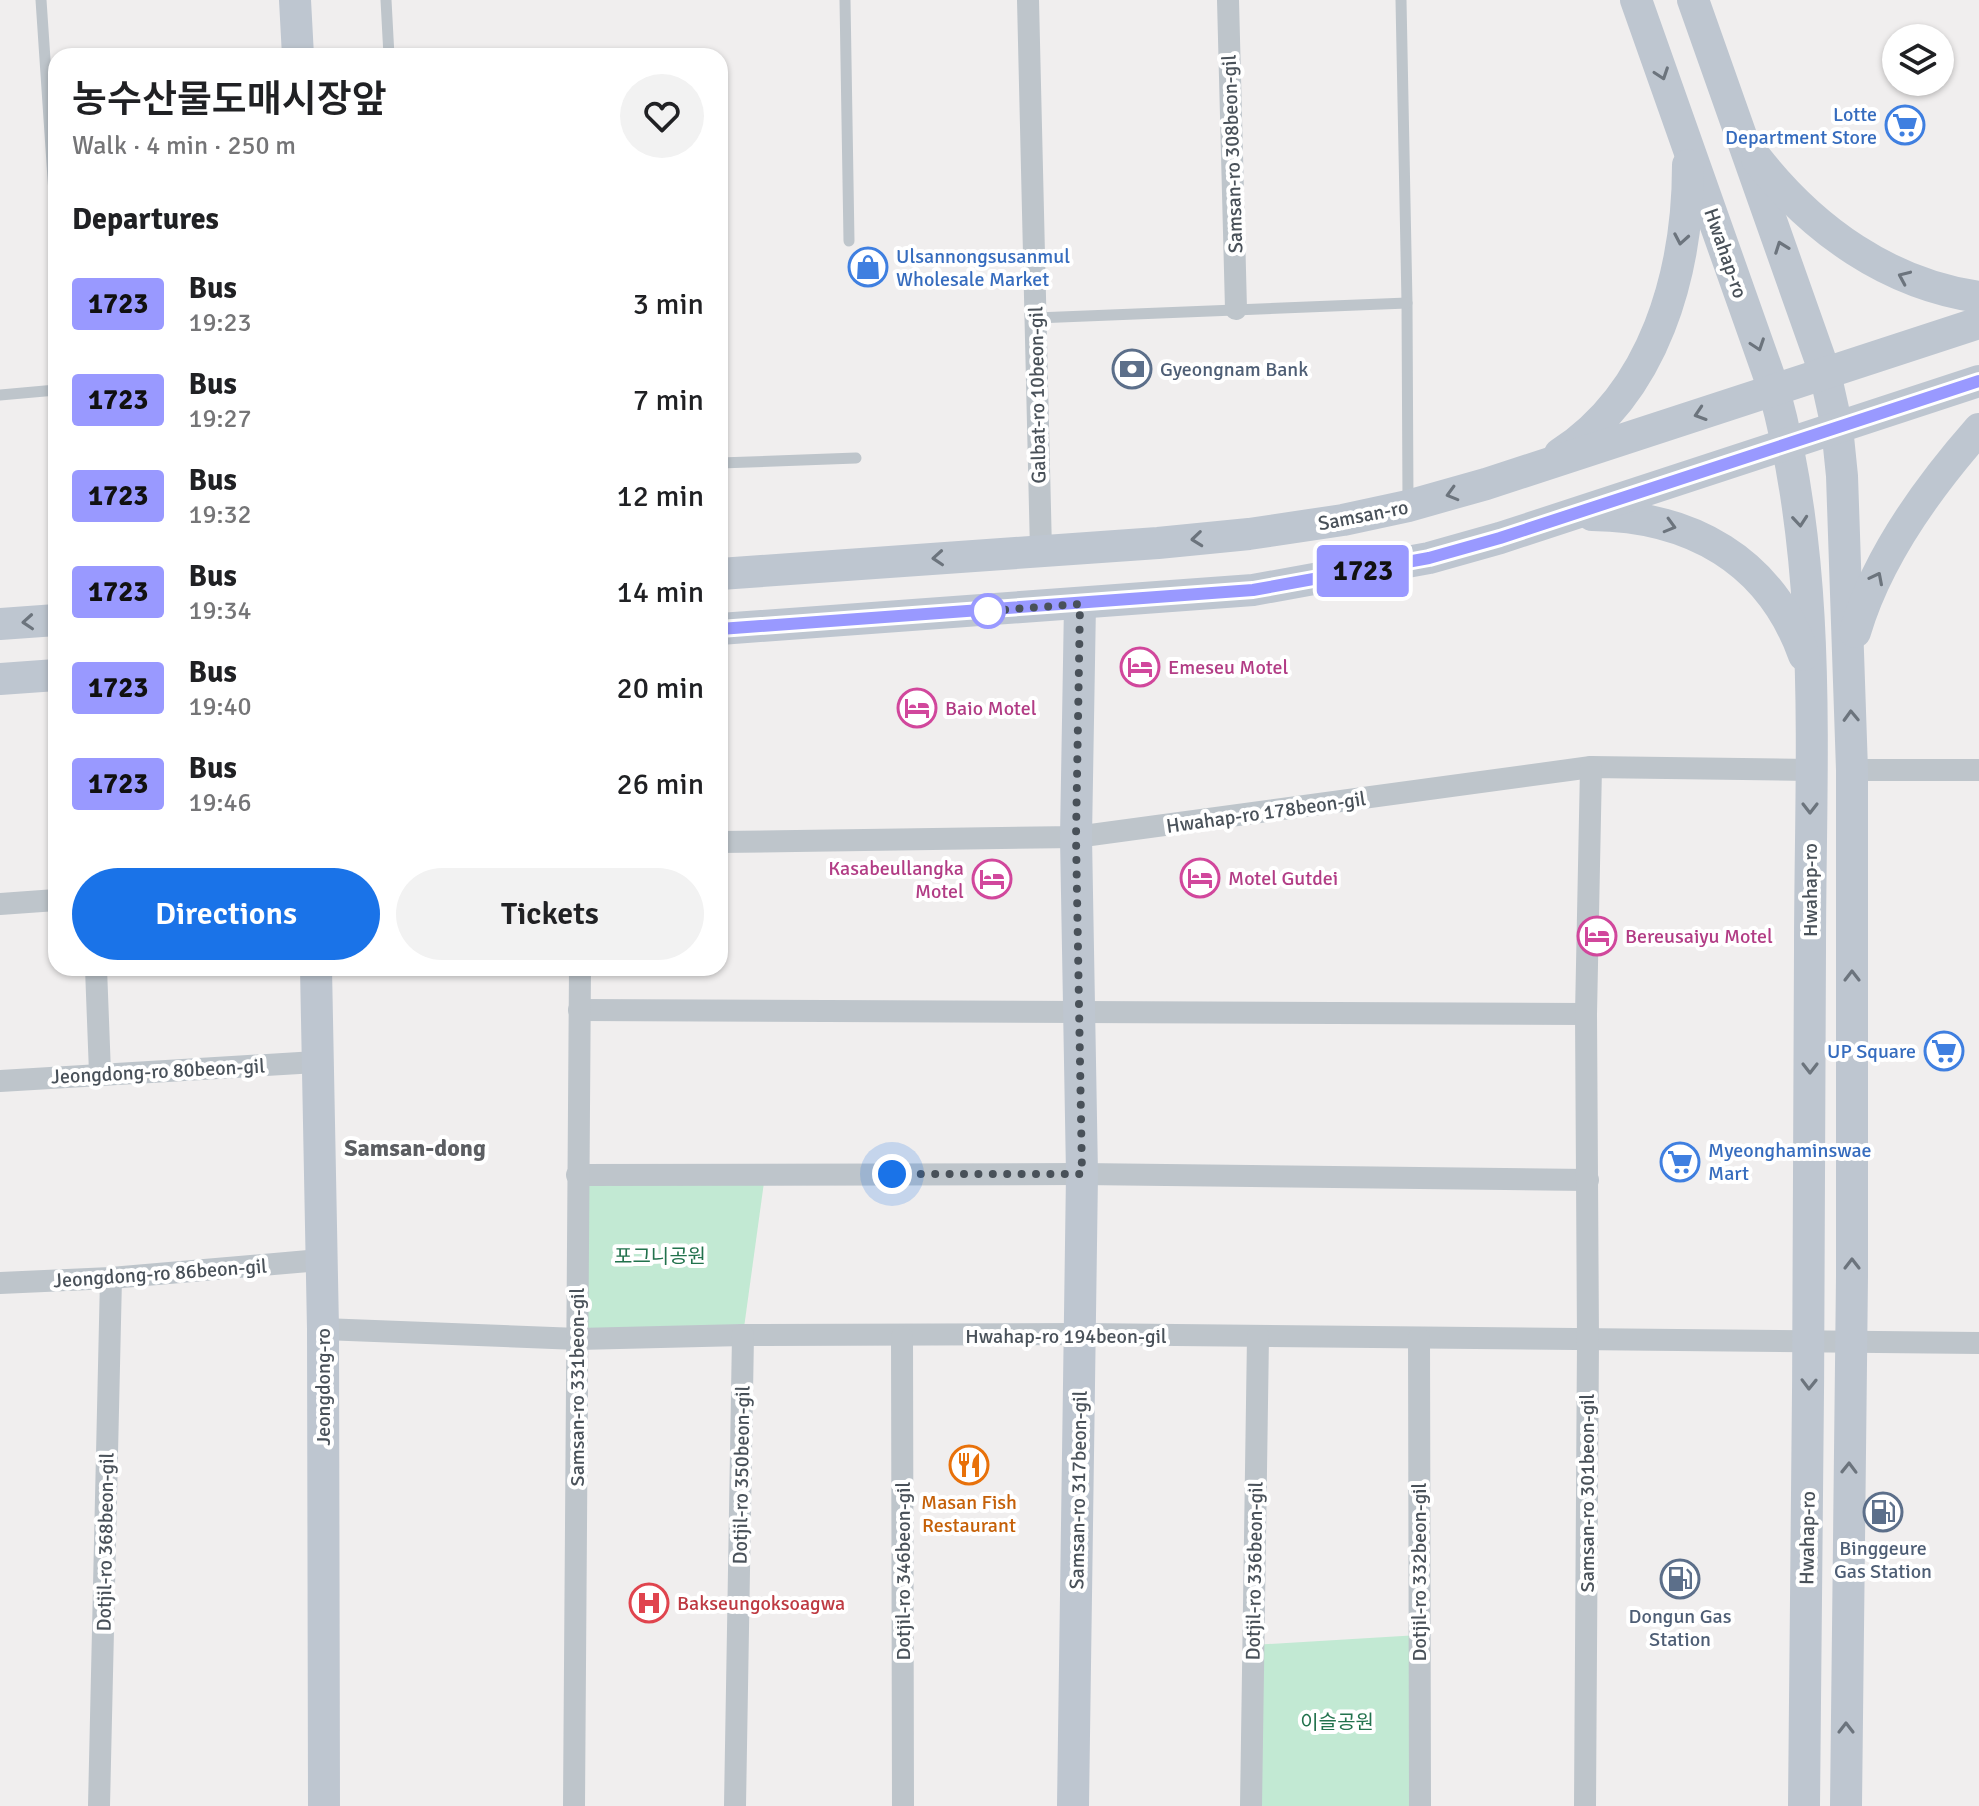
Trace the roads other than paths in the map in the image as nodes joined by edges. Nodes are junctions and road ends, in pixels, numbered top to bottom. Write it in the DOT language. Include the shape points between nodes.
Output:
graph roads {
  1 [pos="41,0"];
  2 [pos="295,0"];
  3 [pos="386,0"];
  4 [pos="845,0"];
  5 [pos="1028,0"];
  6 [pos="1228,0"];
  7 [pos="1401,0"];
  8 [pos="1636,0"];
  9 [pos="1693,0"];
  10 [pos="298,48"];
  11 [pos="389,48"];
  12 [pos="48,104"];
  13 [pos="1684,134"];
  14 [pos="1743,141"];
  15 [pos="849,241"];
  16 [pos="1979,297"];
  17 [pos="1407,303"];
  18 [pos="1236,309"];
  19 [pos="1036,318"];
  20 [pos="1979,323"];
  21 [pos="1825,373"];
  22 [pos="1979,381"];
  23 [pos="1774,390"];
  24 [pos="48,391"];
  25 [pos="0,395"];
  26 [pos="1837,427"];
  27 [pos="1979,429"];
  28 [pos="1789,444"];
  29 [pos="856,458"];
  30 [pos="728,463"];
  31 [pos="1536,469"];
  32 [pos="1408,506"];
  33 [pos="1565,517"];
  34 [pos="1041,551"];
  35 [pos="728,573"];
  36 [pos="1080,604"];
  37 [pos="48,621"];
  38 [pos="0,624"];
  39 [pos="728,628"];
  40 [pos="1849,651"];
  41 [pos="48,676"];
  42 [pos="0,679"];
  43 [pos="1809,679"];
  44 [pos="1591,767"];
  45 [pos="1810,770"];
  46 [pos="1852,770"];
  47 [pos="1979,770"];
  48 [pos="1076,837"];
  49 [pos="728,842"];
  50 [pos="48,901"];
  51 [pos="0,904"];
  52 [pos="96,976"];
  53 [pos="316,976"];
  54 [pos="580,976"];
  55 [pos="579,1010"];
  56 [pos="1081,1012"];
  57 [pos="1586,1014"];
  58 [pos="316,1062"];
  59 [pos="100,1073"];
  60 [pos="0,1081"];
  61 [pos="1082,1174"];
  62 [pos="577,1175"];
  63 [pos="1588,1180"];
  64 [pos="320,1260"];
  65 [pos="111,1278"];
  66 [pos="0,1283"];
  67 [pos="323,1329"];
  68 [pos="1081,1334"];
  69 [pos="743,1335"];
  70 [pos="1258,1336"];
  71 [pos="902,1337"];
  72 [pos="1419,1338"];
  73 [pos="578,1339"];
  74 [pos="1588,1340"];
  75 [pos="1809,1342"];
  76 [pos="1851,1342"];
  77 [pos="1979,1343"];
  78 [pos="99,1806"];
  79 [pos="324,1806"];
  80 [pos="574,1806"];
  81 [pos="735,1806"];
  82 [pos="903,1806"];
  83 [pos="1073,1806"];
  84 [pos="1251,1806"];
  85 [pos="1420,1806"];
  86 [pos="1585,1806"];
  87 [pos="1804,1806"];
  88 [pos="1846,1806"];
  1 -- 12 [label="lane"];
  2 -- 10 [label="main road"];
  3 -- 11 [label="lane"];
  4 -- 15 [label="lane"];
  5 -- 19 [label="street, Galbat-ro 10beon-gil"];
  6 -- 18 [label="street, Samsan-ro 308beon-gil"];
  7 -- 17 [label="lane"];
  8 -- 13 [label="main road, Hwahap-ro, one-way"];
  9 -- 14 [label="main road, Hwahap-ro"];
  13 -- 23 [label="main road, Hwahap-ro, one-way"];
  13 -- 31 [label="main road, one-way" via="1688,165 1683,230 1668,303 1647,357 1588,433"];
  16 -- 14 [label="main road, one-way" via="1918,283 1854,250 1796,203"];
  21 -- 14 [label="main road, Hwahap-ro, one-way"];
  17 -- 18 [label="lane"];
  17 -- 32 [label="lane"];
  18 -- 19 [label="lane"];
  19 -- 34 [label="street, Galbat-ro 10beon-gil"];
  20 -- 21 [label="main road, Samsan-ro"];
  21 -- 23 [label="main road, Samsan-ro"];
  21 -- 26 [label="main road, Hwahap-ro"];
  22 -- 26 [label="main road"];
  23 -- 28 [label="main road, Hwahap-ro"];
  23 -- 31 [label="main road, Samsan-ro, one-way"];
  24 -- 25 [label="lane"];
  26 -- 28 [label="main road"];
  26 -- 40 [label="main road, Hwahap-ro"];
  40 -- 27 [label="main road, one-way" via="1859,616 1901,534"];
  28 -- 33 [label="main road"];
  28 -- 43 [label="main road, Hwahap-ro, one-way" via="1808,606"];
  29 -- 30 [label="lane"];
  31 -- 32 [label="main road, Samsan-ro, one-way"];
  32 -- 34 [label="main road, Samsan-ro, one-way" via="1249,534"];
  33 -- 36 [label="main road" via="1429,558 1349,574 1253,590"];
  33 -- 43 [label="main road, one-way" via="1639,518 1689,531 1721,548 1749,569 1780,604 1799,641"];
  34 -- 35 [label="main road, Samsan-ro, one-way"];
  36 -- 39 [label="main road"];
  36 -- 48 [label="main road, Samsan-ro 317beon-gil"];
  37 -- 38 [label="main road, one-way"];
  46 -- 40 [label="main road, Hwahap-ro, one-way"];
  41 -- 42 [label="main road"];
  43 -- 45 [label="main road, Hwahap-ro"];
  44 -- 45 [label="street, Hwahap-ro 178beon-gil"];
  44 -- 48 [label="street, Hwahap-ro 178beon-gil"];
  44 -- 57 [label="street, Samsan-ro 301beon-gil"];
  45 -- 75 [label="main road, Hwahap-ro, one-way"];
  46 -- 47 [label="street"];
  76 -- 46 [label="main road, Hwahap-ro, one-way"];
  48 -- 49 [label="street, Hwahap-ro 178beon-gil"];
  48 -- 56 [label="main road, Samsan-ro 317beon-gil"];
  50 -- 51 [label="street"];
  52 -- 59 [label="street"];
  53 -- 58 [label="main road, Jeongdong-ro"];
  54 -- 55 [label="street, Samsan-ro 331beon-gil"];
  55 -- 56 [label="street"];
  55 -- 62 [label="street, Samsan-ro 331beon-gil"];
  56 -- 57 [label="street"];
  56 -- 61 [label="main road, Samsan-ro 317beon-gil"];
  57 -- 63 [label="street, Samsan-ro 301beon-gil"];
  58 -- 59 [label="street, Jeongdong-ro 80beon-gil"];
  58 -- 64 [label="main road, Jeongdong-ro"];
  59 -- 60 [label="street, Jeongdong-ro 80beon-gil"];
  61 -- 62 [label="street"];
  61 -- 63 [label="street"];
  61 -- 68 [label="main road, Samsan-ro 317beon-gil"];
  62 -- 73 [label="street, Samsan-ro 331beon-gil"];
  63 -- 74 [label="street, Samsan-ro 301beon-gil"];
  64 -- 65 [label="street, Jeongdong-ro 86beon-gil"];
  64 -- 67 [label="main road, Jeongdong-ro"];
  65 -- 66 [label="street, Jeongdong-ro 86beon-gil"];
  65 -- 78 [label="street, Dotjil-ro 368beon-gil"];
  67 -- 73 [label="street, Hwahap-ro 194beon-gil"];
  67 -- 79 [label="main road, Jeongdong-ro"];
  68 -- 70 [label="street, Hwahap-ro 194beon-gil"];
  68 -- 71 [label="street, Hwahap-ro 194beon-gil"];
  68 -- 83 [label="main road, Samsan-ro 317beon-gil"];
  69 -- 71 [label="street, Hwahap-ro 194beon-gil"];
  69 -- 73 [label="street, Hwahap-ro 194beon-gil"];
  69 -- 81 [label="street, Dotjil-ro 350beon-gil"];
  70 -- 72 [label="street, Hwahap-ro 194beon-gil"];
  70 -- 84 [label="street, Dotjil-ro 336beon-gil"];
  71 -- 82 [label="street, Dotjil-ro 346beon-gil"];
  72 -- 74 [label="street, Hwahap-ro 194beon-gil"];
  72 -- 85 [label="street, Dotjil-ro 332beon-gil"];
  73 -- 80 [label="street, Samsan-ro 331beon-gil"];
  74 -- 75 [label="street, Hwahap-ro 194beon-gil"];
  74 -- 86 [label="street, Samsan-ro 301beon-gil"];
  75 -- 76 [label="street, Hwahap-ro 194beon-gil"];
  75 -- 87 [label="main road, Hwahap-ro, one-way"];
  76 -- 77 [label="street, Hwahap-ro 194beon-gil"];
  88 -- 76 [label="main road, Hwahap-ro, one-way"];
}
